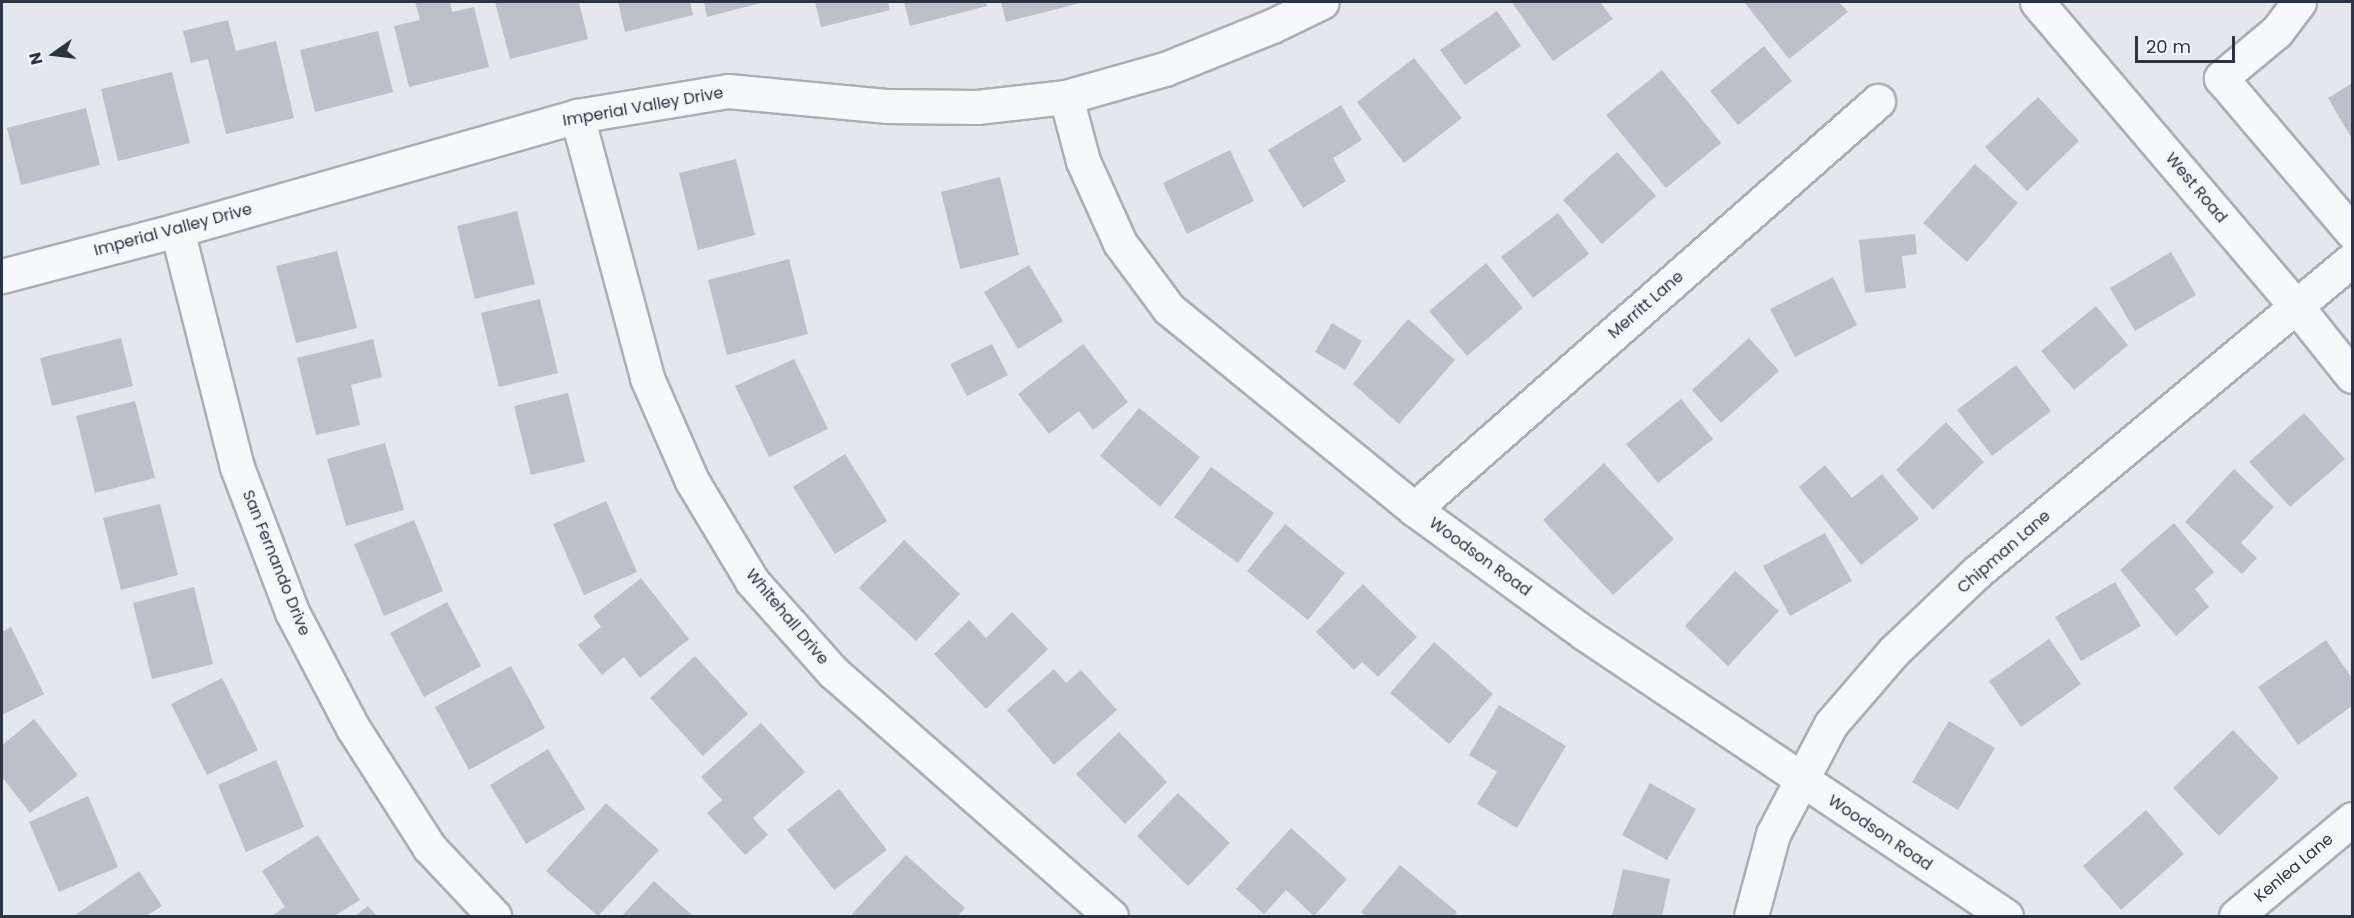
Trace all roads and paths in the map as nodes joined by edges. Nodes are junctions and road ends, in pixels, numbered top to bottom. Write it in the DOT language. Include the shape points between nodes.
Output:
graph roads {
  1 [pos="1322,2"];
  2 [pos="2037,2"];
  3 [pos="2299,2"];
  4 [pos="1066,97"];
  5 [pos="1878,101"];
  6 [pos="577,116"];
  7 [pos="177,230"];
  8 [pos="2352,232"];
  9 [pos="2352,260"];
  10 [pos="2,276"];
  11 [pos="2297,307"];
  12 [pos="2352,376"];
  13 [pos="1414,509"];
  14 [pos="1801,781"];
  15 [pos="2352,819"];
  16 [pos="494,916"];
  17 [pos="1111,916"];
  18 [pos="1751,916"];
  19 [pos="2006,916"];
  20 [pos="2236,916"];
  1 -- 4 [label="street, Imperial Valley Drive" via="1272,27 1165,69"];
  2 -- 11 [label="street, West Road"];
  3 -- 8 [label="street" via="2276,32 2221,78"];
  4 -- 6 [label="street, Imperial Valley Drive" via="977,107 888,106 728,91"];
  4 -- 13 [label="street, Woodson Road" via="1083,161 1120,243 1169,309"];
  5 -- 13 [label="street, Merritt Lane"];
  6 -- 7 [label="street, Imperial Valley Drive"];
  6 -- 17 [label="street, Whitehall Drive" via="647,378 692,481 752,581 833,672"];
  7 -- 10 [label="street, Imperial Valley Drive"];
  7 -- 16 [label="street, San Fernando Drive" via="237,467 292,612 353,728 429,847"];
  9 -- 11 [label="street, Chipman Lane"];
  11 -- 12 [label="street, West Road"];
  11 -- 14 [label="street, Chipman Lane" via="1977,572 1902,644 1831,724"];
  13 -- 14 [label="street, Woodson Road" via="1584,633"];
  14 -- 18 [label="street, Chipman Lane" via="1773,834"];
  14 -- 19 [label="street, Woodson Road"];
  15 -- 20 [label="street, Kenlea Lane"];
}
